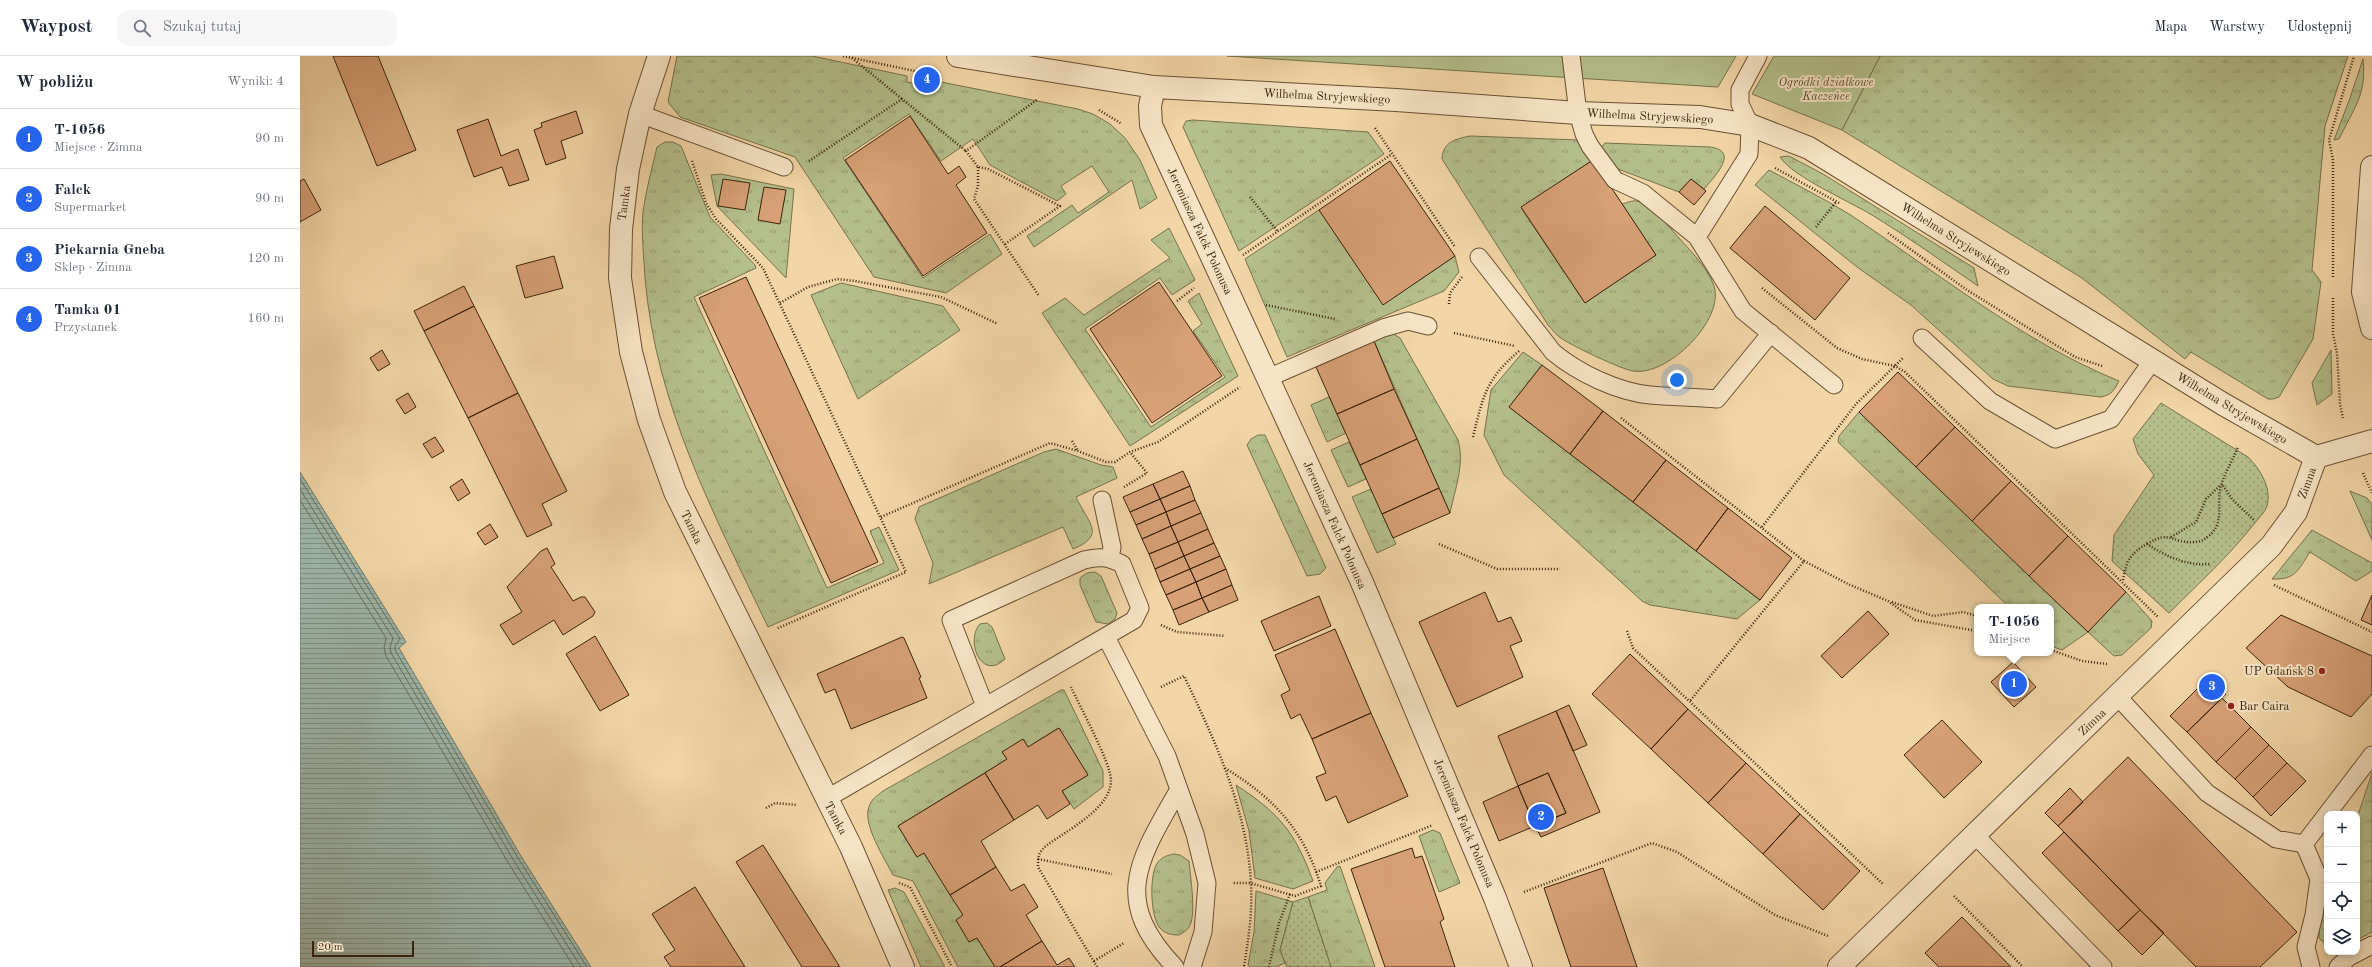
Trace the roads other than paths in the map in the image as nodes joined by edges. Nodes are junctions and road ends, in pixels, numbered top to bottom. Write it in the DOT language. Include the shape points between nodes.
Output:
graph roads {
  1 [pos="659,56"];
  2 [pos="958,56"];
  3 [pos="1571,56"];
  4 [pos="1758,56"];
  5 [pos="1154,87"];
  6 [pos="1578,113"];
  7 [pos="640,114"];
  8 [pos="1750,125"];
  9 [pos="2372,167"];
  10 [pos="784,168"];
  11 [pos="1697,237"];
  12 [pos="1479,257"];
  13 [pos="1428,326"];
  14 [pos="2372,328"];
  15 [pos="1771,332"];
  16 [pos="1922,338"];
  17 [pos="2153,360"];
  18 [pos="1268,378"];
  19 [pos="1834,385"];
  20 [pos="2372,440"];
  21 [pos="2316,457"];
  22 [pos="1102,500"];
  23 [pos="1110,558"];
  24 [pos="1106,637"];
  25 [pos="2118,697"];
  26 [pos="985,706"];
  27 [pos="2372,755"];
  28 [pos="1178,791"];
  29 [pos="826,799"];
  30 [pos="2329,811"];
  31 [pos="2324,818"];
  32 [pos="1975,835"];
  33 [pos="2304,844"];
  34 [pos="2372,945"];
  35 [pos="903,967"];
  36 [pos="1175,967"];
  37 [pos="1192,967"];
  38 [pos="1521,967"];
  39 [pos="1839,967"];
  40 [pos="2103,967"];
  41 [pos="2311,967"];
  42 [pos="2338,967"];
  1 -- 7 [label="street, Tamka"];
  2 -- 5 [label="street, Wilhelma Stryjewskiego"];
  3 -- 6 [label="lane"];
  4 -- 8 [label="lane" via="1740,90 1740,104"];
  5 -- 6 [label="street, Wilhelma Stryjewskiego" via="1388,99"];
  5 -- 18 [label="street, Jeremiasza Falck Polonusa" via="1150,106 1151,125"];
  6 -- 8 [label="street, Wilhelma Stryjewskiego" via="1700,117"];
  6 -- 11 [label="lane" via="1590,146 1615,180 1643,193"];
  7 -- 10 [label="lane"];
  7 -- 29 [label="street, Tamka" via="628,170 620,229 620,278 631,352 649,420 675,492"];
  8 -- 11 [label="lane" via="1749,154"];
  8 -- 17 [label="street, Wilhelma Stryjewskiego" via="1809,148"];
  9 -- 14 [label="street" via="2363,292"];
  11 -- 15 [label="lane" via="1743,311"];
  12 -- 15 [label="lane" via="1554,352 1567,364 1605,383 1649,395 1717,399"];
  13 -- 18 [label="lane" via="1408,321 1383,328"];
  15 -- 19 [label="lane"];
  16 -- 17 [label="lane" via="1990,401 2055,439 2111,419"];
  17 -- 21 [label="street, Wilhelma Stryjewskiego" via="2269,432"];
  18 -- 38 [label="street, Jeremiasza Falck Polonusa" via="1361,580 1495,898"];
  20 -- 21 [label="street"];
  21 -- 25 [label="street, Zimna" via="2296,512 2271,546"];
  22 -- 23 [label="lane" via="1112,547"];
  23 -- 24 [label="lane" via="1122,564 1140,608 1134,620"];
  23 -- 26 [label="lane" via="1096,557 1084,560 951,620"];
  24 -- 26 [label="lane"];
  24 -- 28 [label="lane" via="1167,756"];
  25 -- 32 [label="street, Zimna"];
  25 -- 33 [label="lane" via="2207,793 2276,839"];
  26 -- 29 [label="lane" via="966,720"];
  27 -- 30 [label="lane"];
  28 -- 36 [label="lane" via="1139,865 1136,879 1142,922 1160,951"];
  28 -- 37 [label="lane" via="1195,834 1207,883 1203,932"];
  29 -- 35 [label="street, Tamka" via="851,847"];
  31 -- 33 [label="lane"];
  32 -- 39 [label="street, Zimna"];
  32 -- 40 [label="lane"];
  33 -- 41 [label="lane" via="2319,879 2306,947"];
  34 -- 42 [label="lane" via="2349,957"];
}
